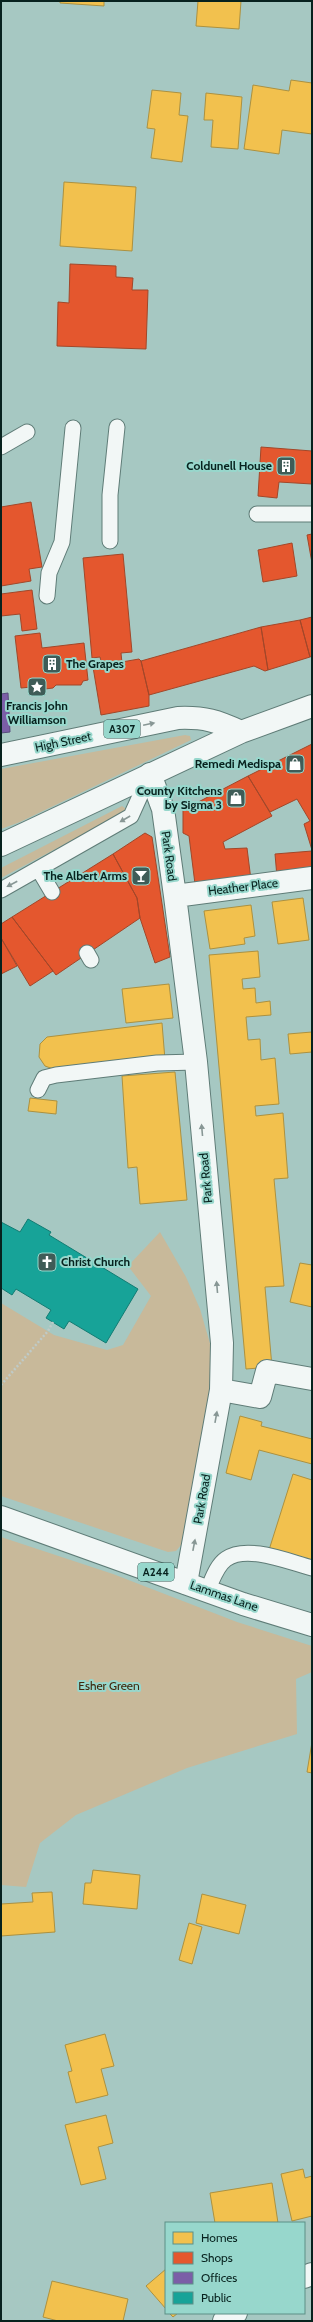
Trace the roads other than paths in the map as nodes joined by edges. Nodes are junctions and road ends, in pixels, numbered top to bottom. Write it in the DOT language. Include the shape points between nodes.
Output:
graph roads {
  1 [pos="117,427"];
  2 [pos="73,428"];
  3 [pos="27,432"];
  4 [pos="1,447"];
  5 [pos="257,514"];
  6 [pos="312,514"];
  7 [pos="110,541"];
  8 [pos="47,596"];
  9 [pos="312,706"];
  10 [pos="241,732"];
  11 [pos="1,755"];
  12 [pos="150,774"];
  13 [pos="1,845"];
  14 [pos="39,870"];
  15 [pos="312,878"];
  16 [pos="1,890"];
  17 [pos="52,892"];
  18 [pos="175,896"];
  19 [pos="196,1062"];
  20 [pos="38,1090"];
  21 [pos="312,1379"];
  22 [pos="221,1390"];
  23 [pos="1,1517"];
  24 [pos="312,1568"];
  25 [pos="186,1583"];
  26 [pos="207,1591"];
  27 [pos="312,1624"];
  28 [pos="234,2314"];
  29 [pos="224,2321"];
  1 -- 7 [label="lane" via="110,495"];
  2 -- 8 [label="lane" via="62,542 49,573"];
  3 -- 4 [label="lane"];
  5 -- 6 [label="lane"];
  9 -- 10 [label="street"];
  11 -- 10 [label="street, High Street / A307, one-way" via="178,718 207,718"];
  10 -- 12 [label="street"];
  12 -- 13 [label="street"];
  12 -- 14 [label="lane, one-way" via="131,816"];
  12 -- 18 [label="street, Park Road" via="163,809"];
  14 -- 16 [label="lane, one-way"];
  14 -- 17 [label="lane"];
  15 -- 18 [label="street, Heather Place"];
  18 -- 19 [label="street, Park Road"];
  19 -- 20 [label="lane" via="157,1063 56,1075 44,1078"];
  22 -- 19 [label="street, Park Road, one-way" via="222,1342"];
  21 -- 22 [label="street" via="267,1370 260,1398"];
  25 -- 22 [label="street, Park Road, one-way"];
  23 -- 25 [label="street, Lammas Lane / A244"];
  24 -- 26 [label="lane" via="264,1555 240,1554 225,1559"];
  25 -- 26 [label="street, Lammas Lane / A244"];
  26 -- 27 [label="street, Lammas Lane / A244"];
  28 -- 29 [label="street"];
}
